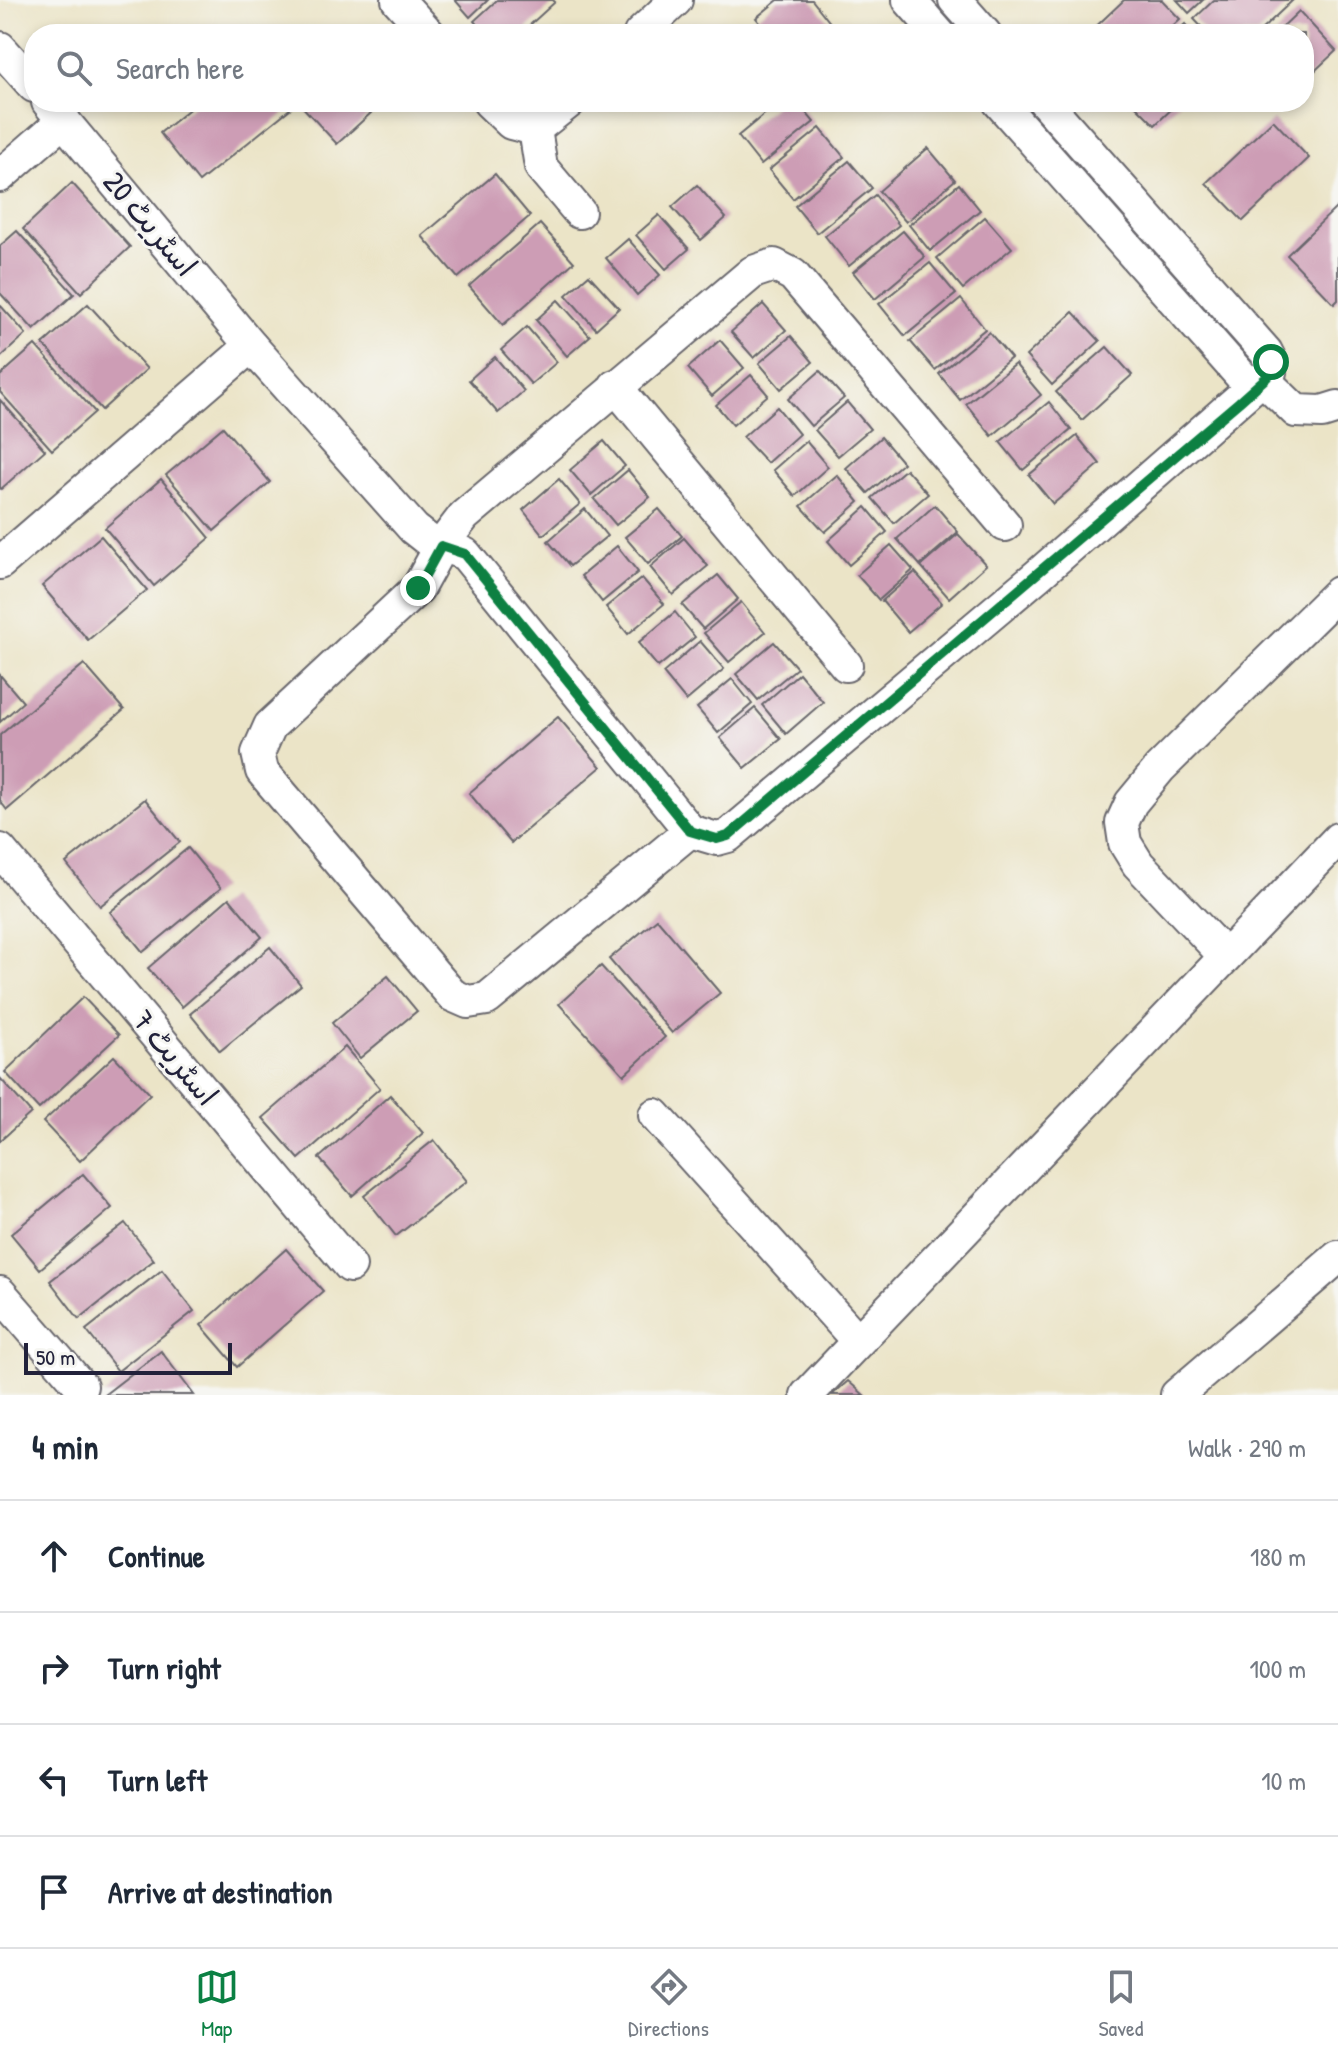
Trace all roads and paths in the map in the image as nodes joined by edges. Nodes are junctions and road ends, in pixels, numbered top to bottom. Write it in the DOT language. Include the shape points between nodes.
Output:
graph roads {
  1 [pos="398,0"];
  2 [pos="676,0"];
  3 [pos="909,0"];
  4 [pos="955,0"];
  5 [pos="420,24"];
  6 [pos="651,24"];
  7 [pos="930,24"];
  8 [pos="976,24"];
  9 [pos="0,48"];
  10 [pos="24,75"];
  11 [pos="55,112"];
  12 [pos="57,112"];
  13 [pos="499,112"];
  14 [pos="1008,112"];
  15 [pos="1054,112"];
  16 [pos="552,117"];
  17 [pos="0,176"];
  18 [pos="579,212"];
  19 [pos="251,346"];
  20 [pos="1264,380"];
  21 [pos="615,386"];
  22 [pos="1338,407"];
  23 [pos="1005,525"];
  24 [pos="441,546"];
  25 [pos="0,563"];
  26 [pos="1338,593"];
  27 [pos="846,665"];
  28 [pos="690,831"];
  29 [pos="1338,839"];
  30 [pos="0,850"];
  31 [pos="1225,956"];
  32 [pos="655,1115"];
  33 [pos="1338,1257"];
  34 [pos="350,1266"];
  35 [pos="0,1293"];
  36 [pos="858,1341"];
  37 [pos="81,1386"];
  38 [pos="807,1395"];
  39 [pos="1177,1395"];
  1 -- 5 [label="street"];
  2 -- 6 [label="street"];
  3 -- 7 [label="street"];
  4 -- 8 [label="street"];
  9 -- 10 [label="street"];
  11 -- 17 [label="street"];
  12 -- 19 [label="street, اسٹریٹ 20"];
  13 -- 16 [label="street" via="511,123"];
  14 -- 20 [label="street" via="1243,378 1250,383"];
  15 -- 20 [label="street" via="1266,352 1271,367"];
  16 -- 18 [label="street" via="541,167"];
  19 -- 24 [label="street, اسٹریٹ 20" via="414,529"];
  19 -- 25 [label="street"];
  20 -- 22 [label="street" via="1296,411"];
  20 -- 28 [label="street" via="728,836 717,839"];
  21 -- 23 [label="street" via="753,272 774,265 793,275"];
  21 -- 24 [label="street" via="464,516"];
  21 -- 27 [label="street"];
  24 -- 28 [label="street, اسٹریٹ 20" via="465,554"];
  24 -- 28 [label="street" via="418,588 270,726 258,753 262,771 452,995 468,1002 487,999"];
  26 -- 31 [label="street" via="1160,768 1122,823 1125,843 1138,864"];
  29 -- 31 [label="street"];
  30 -- 34 [label="street, اسٹریٹ 7"];
  31 -- 36 [label="street"];
  32 -- 36 [label="street"];
  33 -- 39 [label="street"];
  35 -- 37 [label="street"];
  36 -- 38 [label="street"];
}
